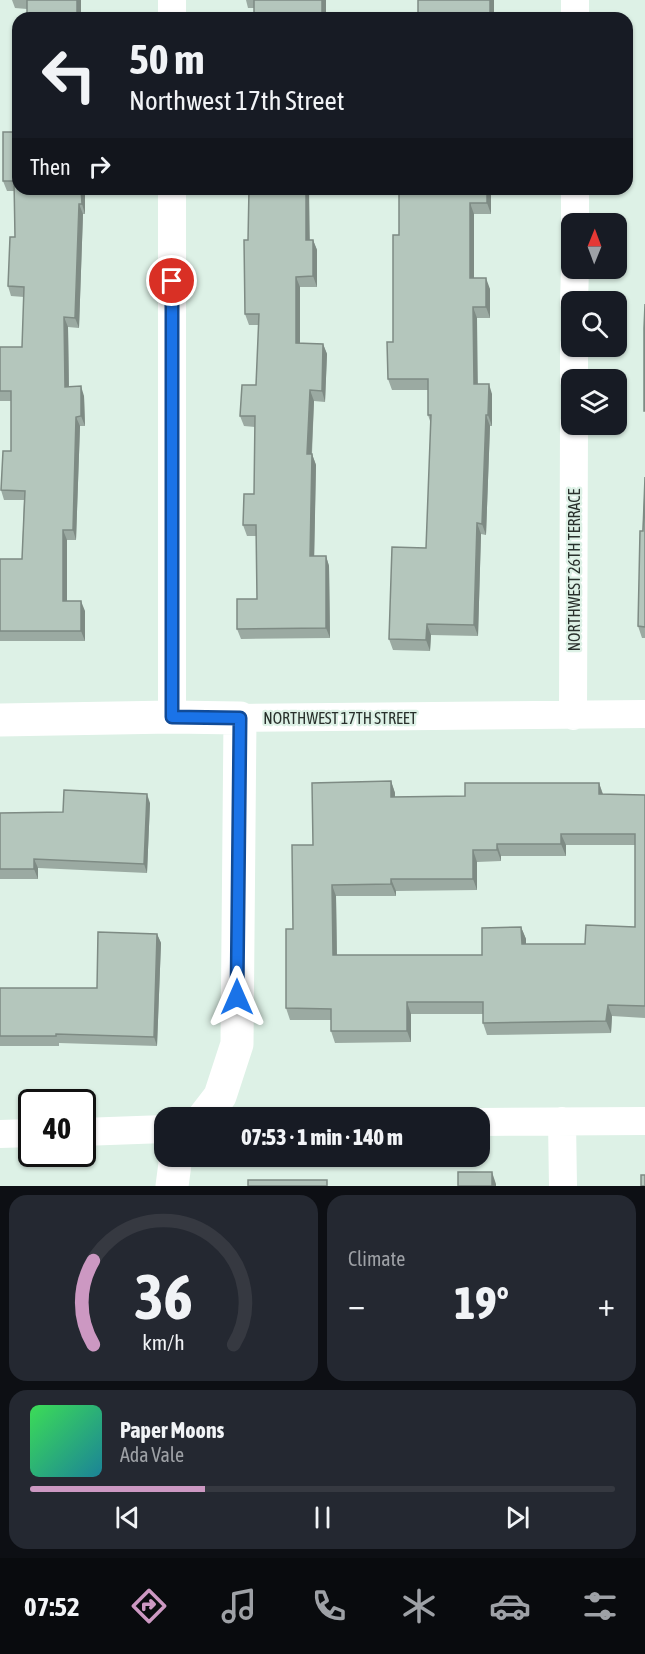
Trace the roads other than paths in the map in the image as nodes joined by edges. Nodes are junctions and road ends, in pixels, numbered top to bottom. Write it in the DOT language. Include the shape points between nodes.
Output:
graph roads {
  1 [pos="172,195"];
  2 [pos="575,195"];
  3 [pos="575,213"];
  4 [pos="574,435"];
  5 [pos="645,714"];
  6 [pos="573,716"];
  7 [pos="172,717"];
  8 [pos="240,718"];
  9 [pos="0,720"];
  10 [pos="216,1107"];
  11 [pos="562,1121"];
  12 [pos="645,1121"];
  13 [pos="490,1122"];
  14 [pos="154,1129"];
  15 [pos="96,1131"];
  16 [pos="18,1133"];
  17 [pos="0,1134"];
  18 [pos="175,1167"];
  19 [pos="172,1186"];
  20 [pos="563,1186"];
  1 -- 7 [label="street"];
  2 -- 3 [label="street"];
  4 -- 6 [label="street, NORTHWEST 26TH TERRACE"];
  5 -- 6 [label="street, NORTHWEST 17TH STREET"];
  6 -- 8 [label="street, NORTHWEST 17TH STREET"];
  7 -- 8 [label="street, NORTHWEST 17TH STREET"];
  7 -- 9 [label="street, NORTHWEST 17TH STREET"];
  8 -- 10 [label="street" via="237,1044"];
  11 -- 12 [label="street"];
  11 -- 13 [label="street"];
  11 -- 20 [label="street"];
  14 -- 15 [label="street"];
  16 -- 17 [label="street"];
  18 -- 19 [label="street"];
}
